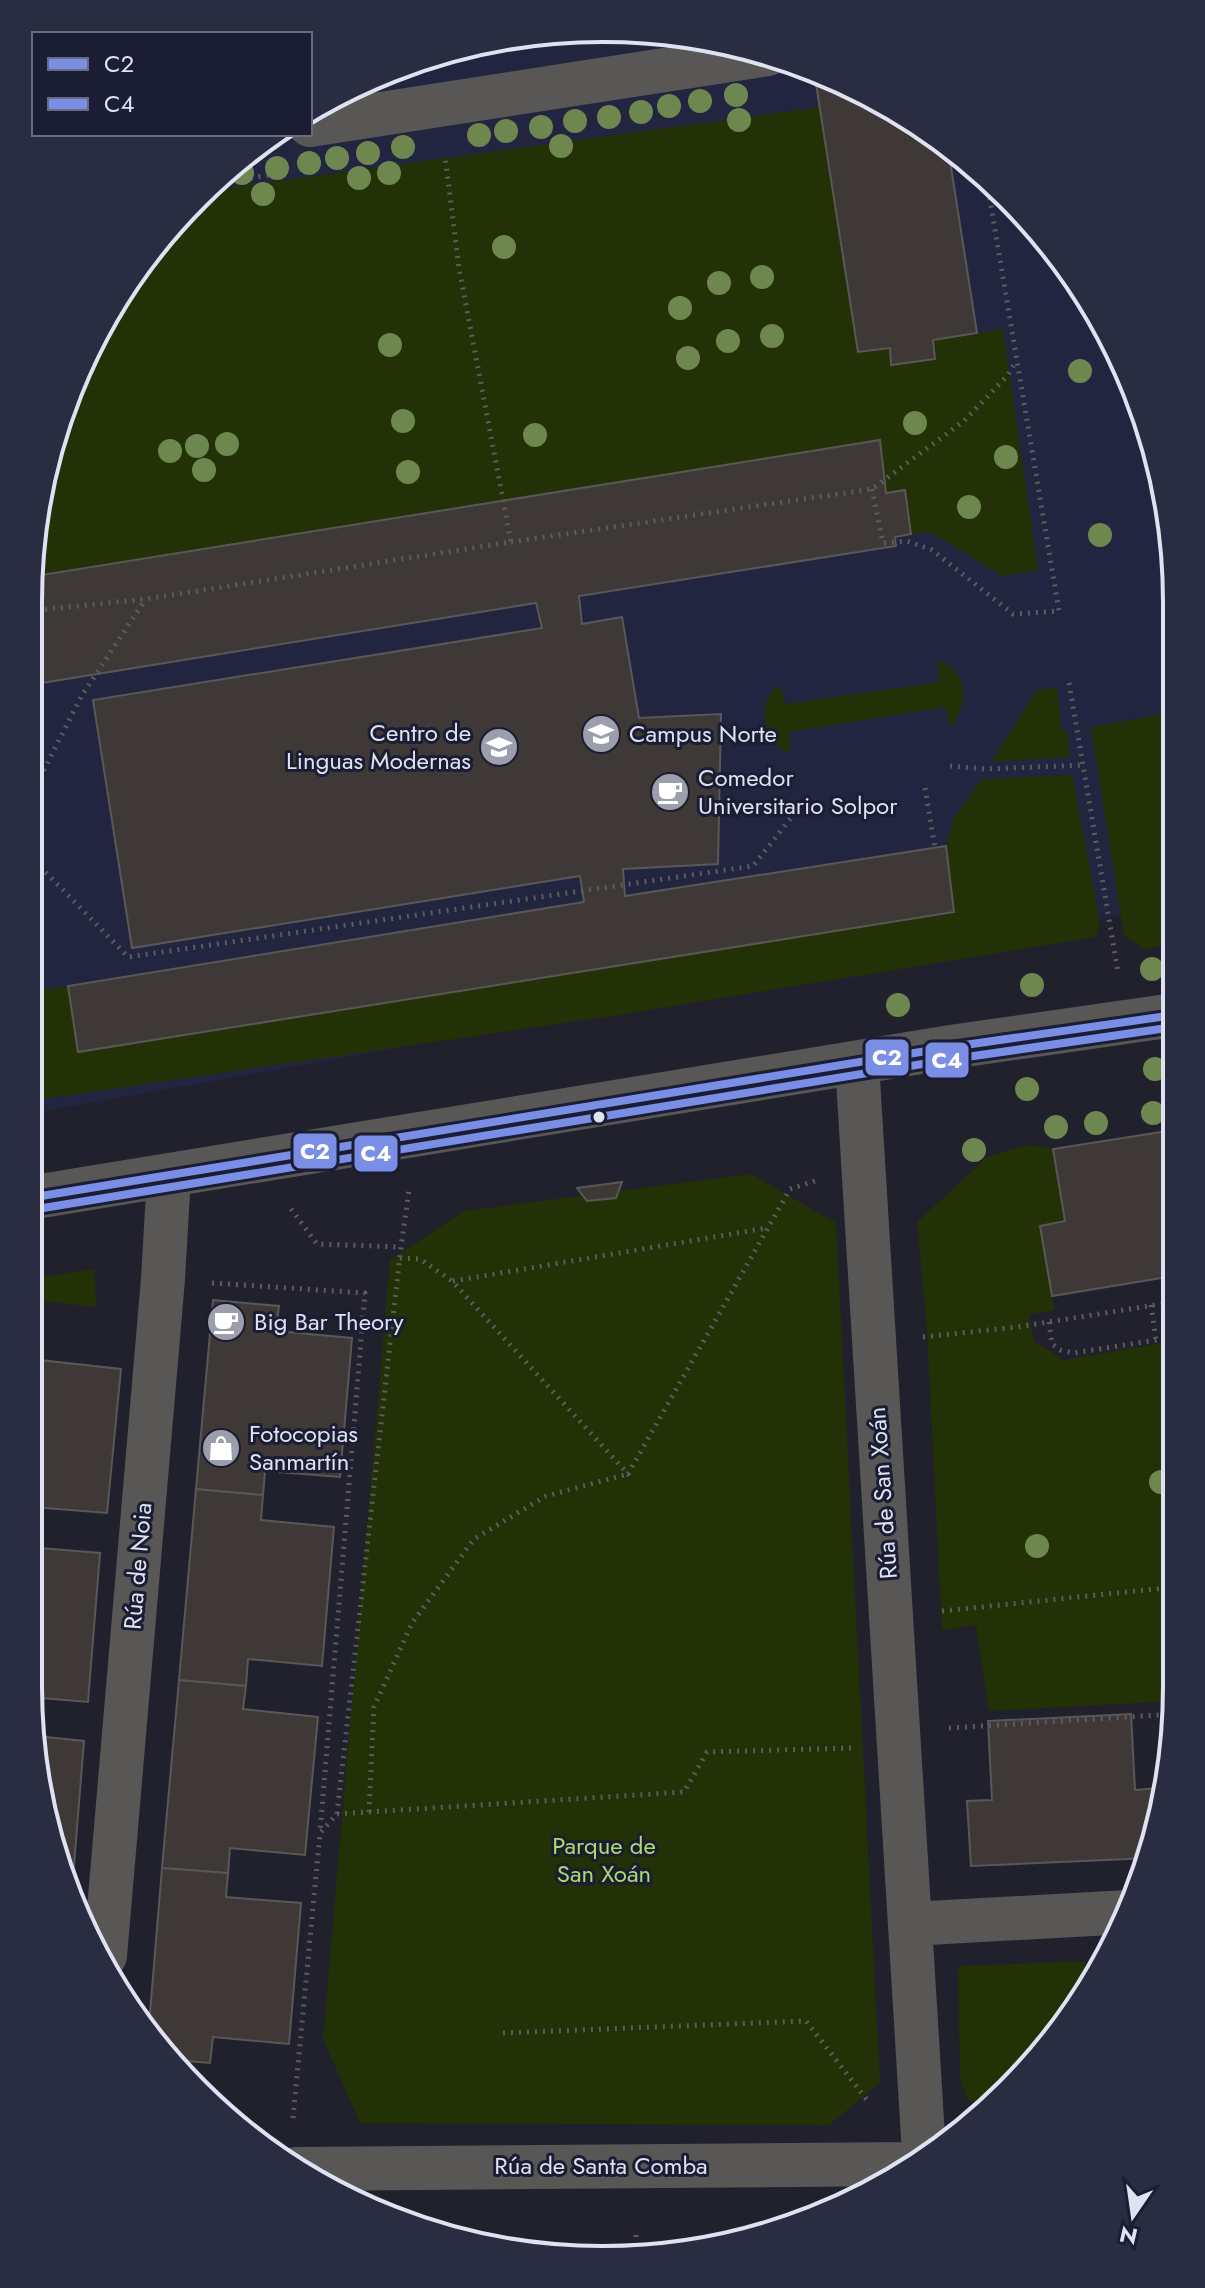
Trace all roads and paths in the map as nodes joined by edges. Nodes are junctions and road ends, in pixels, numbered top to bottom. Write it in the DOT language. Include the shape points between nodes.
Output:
graph roads {
  1 [pos="738,59"];
  2 [pos="312,125"];
  3 [pos="445,149"];
  4 [pos="989,197"];
  5 [pos="1016,361"];
  6 [pos="872,489"];
  7 [pos="511,542"];
  8 [pos="146,599"];
  9 [pos="42,610"];
  10 [pos="1069,683"];
  11 [pos="1084,765"];
  12 [pos="950,766"];
  13 [pos="42,774"];
  14 [pos="925,788"];
  15 [pos="798,809"];
  16 [pos="935,848"];
  17 [pos="42,868"];
  18 [pos="1120,978"];
  19 [pos="1163,1017"];
  20 [pos="857,1063"];
  21 [pos="169,1175"];
  22 [pos="790,1189"];
  23 [pos="409,1190"];
  24 [pos="42,1196"];
  25 [pos="291,1209"];
  26 [pos="767,1228"];
  27 [pos="401,1247"];
  28 [pos="400,1258"];
  29 [pos="163,1279"];
  30 [pos="452,1281"];
  31 [pos="1163,1303"];
  32 [pos="1151,1305"];
  33 [pos="1049,1322"];
  34 [pos="910,1338"];
  35 [pos="1163,1339"];
  36 [pos="1156,1340"];
  37 [pos="628,1474"];
  38 [pos="1163,1588"];
  39 [pos="942,1611"];
  40 [pos="1162,1715"];
  41 [pos="948,1728"];
  42 [pos="814,1749"];
  43 [pos="369,1812"];
  44 [pos="337,1814"];
  45 [pos="320,1833"];
  46 [pos="1114,1913"];
  47 [pos="910,1924"];
  48 [pos="106,1945"];
  49 [pos="503,2033"];
  50 [pos="873,2107"];
  51 [pos="292,2123"];
  52 [pos="924,2145"];
  53 [pos="894,2164"];
  54 [pos="318,2169"];
  55 [pos="636,2235"];
  56 [pos="636,2245"];
  1 -- 2 [label="street"];
  3 -- 7 [label="path" via="459,268"];
  4 -- 5 [label="path"];
  5 -- 6 [label="path" via="964,421"];
  5 -- 6 [label="path" via="1059,611 1013,614 932,550 907,541 883,543"];
  6 -- 7 [label="path"];
  7 -- 8 [label="path"];
  8 -- 9 [label="path"];
  8 -- 13 [label="path" via="81,697"];
  10 -- 11 [label="path"];
  11 -- 12 [label="path"];
  11 -- 18 [label="path"];
  14 -- 16 [label="path"];
  15 -- 17 [label="path" via="753,866 128,957"];
  19 -- 20 [label="street"];
  20 -- 21 [label="street"];
  20 -- 47 [label="street, Rúa de San Xoán"];
  21 -- 24 [label="street"];
  21 -- 29 [label="street, Rúa de Noia"];
  22 -- 26 [label="path"];
  23 -- 27 [label="path"];
  25 -- 27 [label="path" via="317,1244"];
  26 -- 30 [label="path"];
  26 -- 37 [label="path"];
  27 -- 28 [label="path"];
  28 -- 30 [label="path" via="420,1259"];
  28 -- 44 [label="path"];
  29 -- 45 [label="path" via="365,1293"];
  29 -- 48 [label="street, Rúa de Noia"];
  30 -- 37 [label="path"];
  31 -- 32 [label="path"];
  32 -- 33 [label="path"];
  32 -- 36 [label="path"];
  33 -- 34 [label="path"];
  33 -- 36 [label="path" via="1052,1344 1074,1353"];
  35 -- 36 [label="path"];
  37 -- 43 [label="path" via="546,1496 474,1539 412,1623 374,1707"];
  38 -- 39 [label="path"];
  40 -- 41 [label="path"];
  42 -- 43 [label="path" via="707,1752 684,1792"];
  43 -- 44 [label="path"];
  44 -- 45 [label="path"];
  45 -- 51 [label="path"];
  46 -- 47 [label="street"];
  47 -- 52 [label="street, Rúa de San Xoán"];
  49 -- 50 [label="path" via="806,2021"];
  53 -- 54 [label="street, Rúa de Santa Comba"];
  55 -- 56 [label="path"];
}
